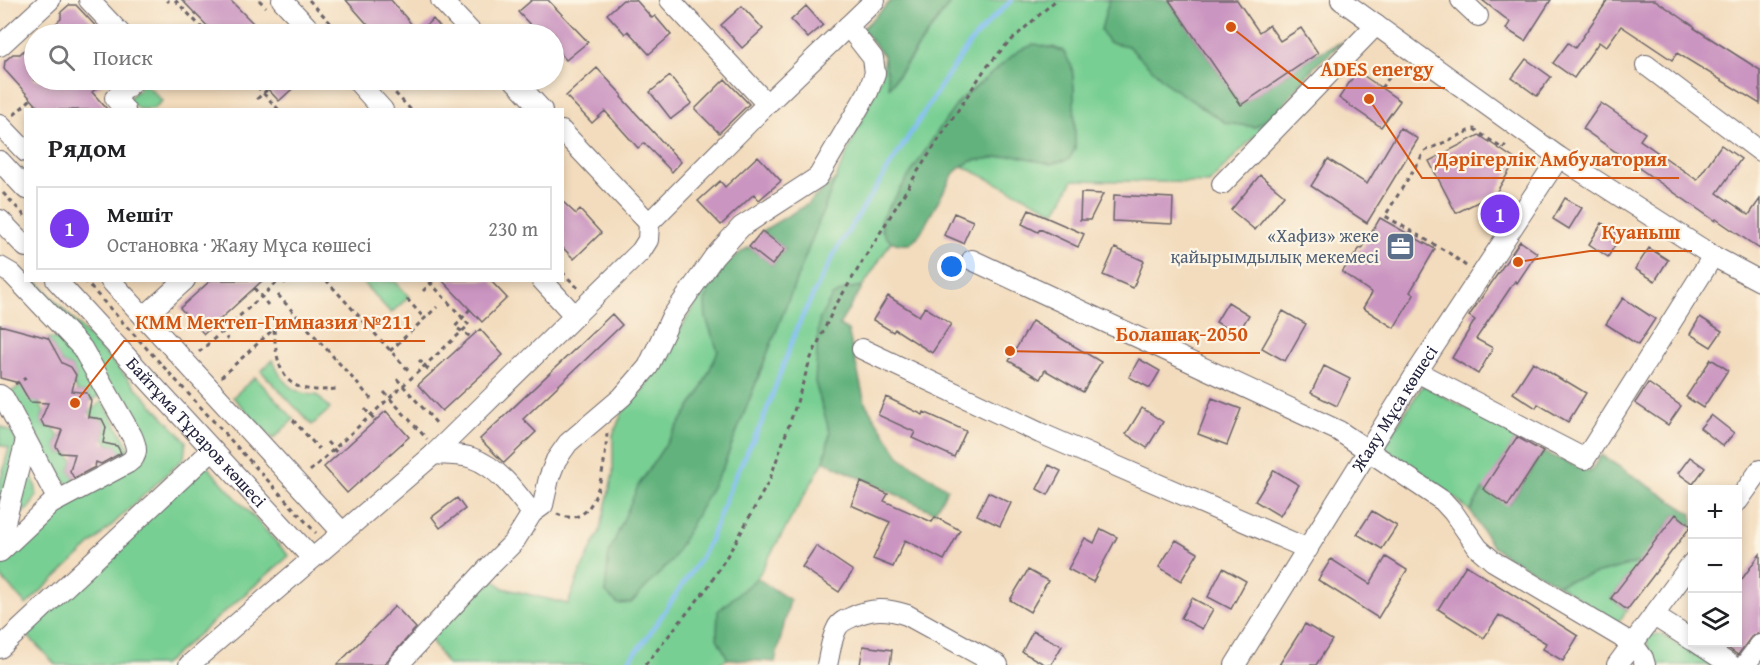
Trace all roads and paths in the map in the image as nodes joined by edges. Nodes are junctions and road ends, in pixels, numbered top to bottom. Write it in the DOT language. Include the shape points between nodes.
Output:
graph roads {
  1 [pos="50,0"];
  2 [pos="89,0"];
  3 [pos="175,0"];
  4 [pos="282,0"];
  5 [pos="309,0"];
  6 [pos="441,0"];
  7 [pos="670,0"];
  8 [pos="875,0"];
  9 [pos="1056,0"];
  10 [pos="1341,0"];
  11 [pos="1461,0"];
  12 [pos="1478,16"];
  13 [pos="112,24"];
  14 [pos="201,24"];
  15 [pos="305,24"];
  16 [pos="332,24"];
  17 [pos="464,24"];
  18 [pos="848,26"];
  19 [pos="1376,26"];
  20 [pos="0,46"];
  21 [pos="1646,65"];
  22 [pos="1408,72"];
  23 [pos="1381,88"];
  24 [pos="124,90"];
  25 [pos="261,90"];
  26 [pos="267,90"];
  27 [pos="365,90"];
  28 [pos="392,90"];
  29 [pos="523,90"];
  30 [pos="264,93"];
  31 [pos="31,99"];
  32 [pos="257,99"];
  33 [pos="767,104"];
  34 [pos="123,108"];
  35 [pos="277,108"];
  36 [pos="380,108"];
  37 [pos="409,108"];
  38 [pos="540,108"];
  39 [pos="1,126"];
  40 [pos="564,133"];
  41 [pos="1513,147"];
  42 [pos="24,150"];
  43 [pos="1760,151"];
  44 [pos="1559,157"];
  45 [pos="0,161"];
  46 [pos="1222,183"];
  47 [pos="24,187"];
  48 [pos="0,189"];
  49 [pos="24,215"];
  50 [pos="0,220"];
  51 [pos="649,223"];
  52 [pos="24,245"];
  53 [pos="1713,256"];
  54 [pos="972,260"];
  55 [pos="0,267"];
  56 [pos="564,274"];
  57 [pos="1479,277"];
  58 [pos="1760,281"];
  59 [pos="58,282"];
  60 [pos="86,282"];
  61 [pos="112,282"];
  62 [pos="183,282"];
  63 [pos="280,282"];
  64 [pos="284,282"];
  65 [pos="328,282"];
  66 [pos="431,282"];
  67 [pos="544,282"];
  68 [pos="288,286"];
  69 [pos="254,288"];
  70 [pos="423,291"];
  71 [pos="278,295"];
  72 [pos="261,297"];
  73 [pos="407,299"];
  74 [pos="590,301"];
  75 [pos="268,305"];
  76 [pos="437,307"];
  77 [pos="470,309"];
  78 [pos="575,316"];
  79 [pos="144,317"];
  80 [pos="425,319"];
  81 [pos="463,319"];
  82 [pos="215,323"];
  83 [pos="279,325"];
  84 [pos="274,330"];
  85 [pos="221,332"];
  86 [pos="463,332"];
  87 [pos="471,337"];
  88 [pos="228,340"];
  89 [pos="862,349"];
  90 [pos="390,351"];
  91 [pos="419,360"];
  92 [pos="186,363"];
  93 [pos="426,366"];
  94 [pos="408,370"];
  95 [pos="1417,372"];
  96 [pos="432,373"];
  97 [pos="219,378"];
  98 [pos="397,380"];
  99 [pos="404,386"];
  100 [pos="336,389"];
  101 [pos="384,392"];
  102 [pos="0,395"];
  103 [pos="390,399"];
  104 [pos="373,401"];
  105 [pos="365,409"];
  106 [pos="371,416"];
  107 [pos="8,418"];
  108 [pos="293,420"];
  109 [pos="375,421"];
  110 [pos="607,430"];
  111 [pos="26,440"];
  112 [pos="327,442"];
  113 [pos="440,448"];
  114 [pos="320,449"];
  115 [pos="334,449"];
  116 [pos="212,450"];
  117 [pos="1369,450"];
  118 [pos="338,454"];
  119 [pos="1760,470"];
  120 [pos="293,479"];
  121 [pos="1742,494"];
  122 [pos="58,500"];
  123 [pos="537,509"];
  124 [pos="335,539"];
  125 [pos="0,542"];
  126 [pos="1308,549"];
  127 [pos="0,552"];
  128 [pos="312,558"];
  129 [pos="1688,569"];
  130 [pos="1654,616"];
  131 [pos="1688,637"];
  132 [pos="1633,644"];
  133 [pos="1760,645"];
  134 [pos="1703,647"];
  135 [pos="0,648"];
  136 [pos="189,665"];
  137 [pos="398,665"];
  138 [pos="645,665"];
  139 [pos="827,665"];
  140 [pos="998,665"];
  141 [pos="1235,665"];
  142 [pos="1617,665"];
  143 [pos="1645,665"];
  144 [pos="1731,665"];
  145 [pos="1745,665"];
  1 -- 20 [label="street"];
  2 -- 13 [label="street"];
  3 -- 14 [label="path"];
  4 -- 15 [label="street"];
  5 -- 16 [label="path"];
  6 -- 17 [label="street"];
  7 -- 33 [label="street"];
  8 -- 18 [label="street"];
  9 -- 138 [label="path" via="985,69 918,171 834,308 810,360 770,479 738,538 708,587"];
  10 -- 19 [label="street"];
  11 -- 12 [label="street"];
  18 -- 33 [label="street"];
  18 -- 123 [label="street" via="873,58 875,73 818,177 741,227 714,257 670,318 648,368 622,397 568,443 556,460"];
  19 -- 44 [label="street"];
  19 -- 46 [label="street"];
  21 -- 43 [label="street"];
  22 -- 23 [label="path" via="1399,65"];
  24 -- 34 [label="street" via="115,98"];
  25 -- 30 [label="path"];
  26 -- 30 [label="path"];
  27 -- 36 [label="street"];
  28 -- 37 [label="path"];
  29 -- 38 [label="street"];
  30 -- 32 [label="path"];
  30 -- 35 [label="path"];
  31 -- 39 [label="path"];
  33 -- 51 [label="street"];
  39 -- 42 [label="street"];
  40 -- 51 [label="street"];
  41 -- 57 [label="path" via="1507,143 1503,149 1474,129 1425,151 1385,216 1449,253"];
  44 -- 53 [label="street"];
  44 -- 57 [label="street, Жаяу Мұса көшесі"];
  45 -- 47 [label="street"];
  48 -- 49 [label="path"];
  50 -- 52 [label="street"];
  51 -- 74 [label="street" via="648,240 641,251"];
  53 -- 58 [label="street"];
  53 -- 95 [label="street" via="1585,459"];
  54 -- 117 [label="street" via="1340,431"];
  55 -- 122 [label="street" via="12,274 76,339 135,442 132,460"];
  56 -- 74 [label="path"];
  57 -- 95 [label="street, Жаяу Мұса көшесі"];
  59 -- 116 [label="street, Байтұма Тұраров көшесі"];
  60 -- 124 [label="path"];
  61 -- 79 [label="street"];
  62 -- 79 [label="street"];
  63 -- 72 [label="path"];
  64 -- 68 [label="path"];
  65 -- 90 [label="path"];
  66 -- 70 [label="path"];
  66 -- 81 [label="path"];
  67 -- 78 [label="street"];
  69 -- 72 [label="path"];
  71 -- 104 [label="path"];
  72 -- 75 [label="path"];
  72 -- 85 [label="path"];
  73 -- 80 [label="path"];
  74 -- 78 [label="street"];
  76 -- 80 [label="path"];
  77 -- 81 [label="path"];
  78 -- 113 [label="street"];
  79 -- 92 [label="street"];
  80 -- 90 [label="path"];
  81 -- 86 [label="path" via="469,326"];
  81 -- 86 [label="path" via="455,327"];
  82 -- 85 [label="path"];
  83 -- 84 [label="path"];
  84 -- 97 [label="path"];
  84 -- 100 [label="path" via="275,353 288,380 305,389"];
  85 -- 88 [label="path"];
  85 -- 92 [label="path"];
  86 -- 87 [label="path"];
  86 -- 93 [label="path"];
  89 -- 126 [label="street" via="1040,433"];
  90 -- 94 [label="path"];
  91 -- 93 [label="path"];
  92 -- 120 [label="street"];
  93 -- 96 [label="path"];
  93 -- 99 [label="path"];
  95 -- 117 [label="street, Жаяу Мұса көшесі"];
  98 -- 99 [label="path"];
  99 -- 103 [label="path"];
  99 -- 113 [label="path"];
  101 -- 103 [label="path"];
  102 -- 107 [label="street"];
  103 -- 106 [label="path"];
  103 -- 113 [label="path"];
  105 -- 106 [label="path"];
  106 -- 109 [label="path"];
  106 -- 115 [label="path"];
  107 -- 111 [label="street"];
  108 -- 114 [label="path"];
  110 -- 123 [label="path" via="602,475 584,512 568,518"];
  111 -- 122 [label="street"];
  111 -- 125 [label="street"];
  112 -- 115 [label="path"];
  113 -- 123 [label="street" via="488,466"];
  113 -- 124 [label="street"];
  115 -- 118 [label="path"];
  115 -- 120 [label="path"];
  116 -- 128 [label="street, Байтұма Тұраров көшесі"];
  116 -- 135 [label="street"];
  117 -- 126 [label="street, Жаяу Мұса көшесі"];
  117 -- 132 [label="street" via="1443,501 1478,548 1493,561"];
  119 -- 121 [label="street"];
  120 -- 124 [label="street"];
  122 -- 127 [label="street"];
  123 -- 137 [label="street" via="514,542"];
  124 -- 128 [label="street"];
  126 -- 141 [label="street, Жаяу Мұса көшесі"];
  128 -- 136 [label="street"];
  129 -- 130 [label="street"];
  130 -- 131 [label="street"];
  130 -- 132 [label="street"];
  132 -- 142 [label="street"];
  132 -- 143 [label="street"];
  133 -- 145 [label="street"];
  134 -- 144 [label="street"];
  139 -- 140 [label="street" via="837,626 859,613 881,609 907,615"];
}
